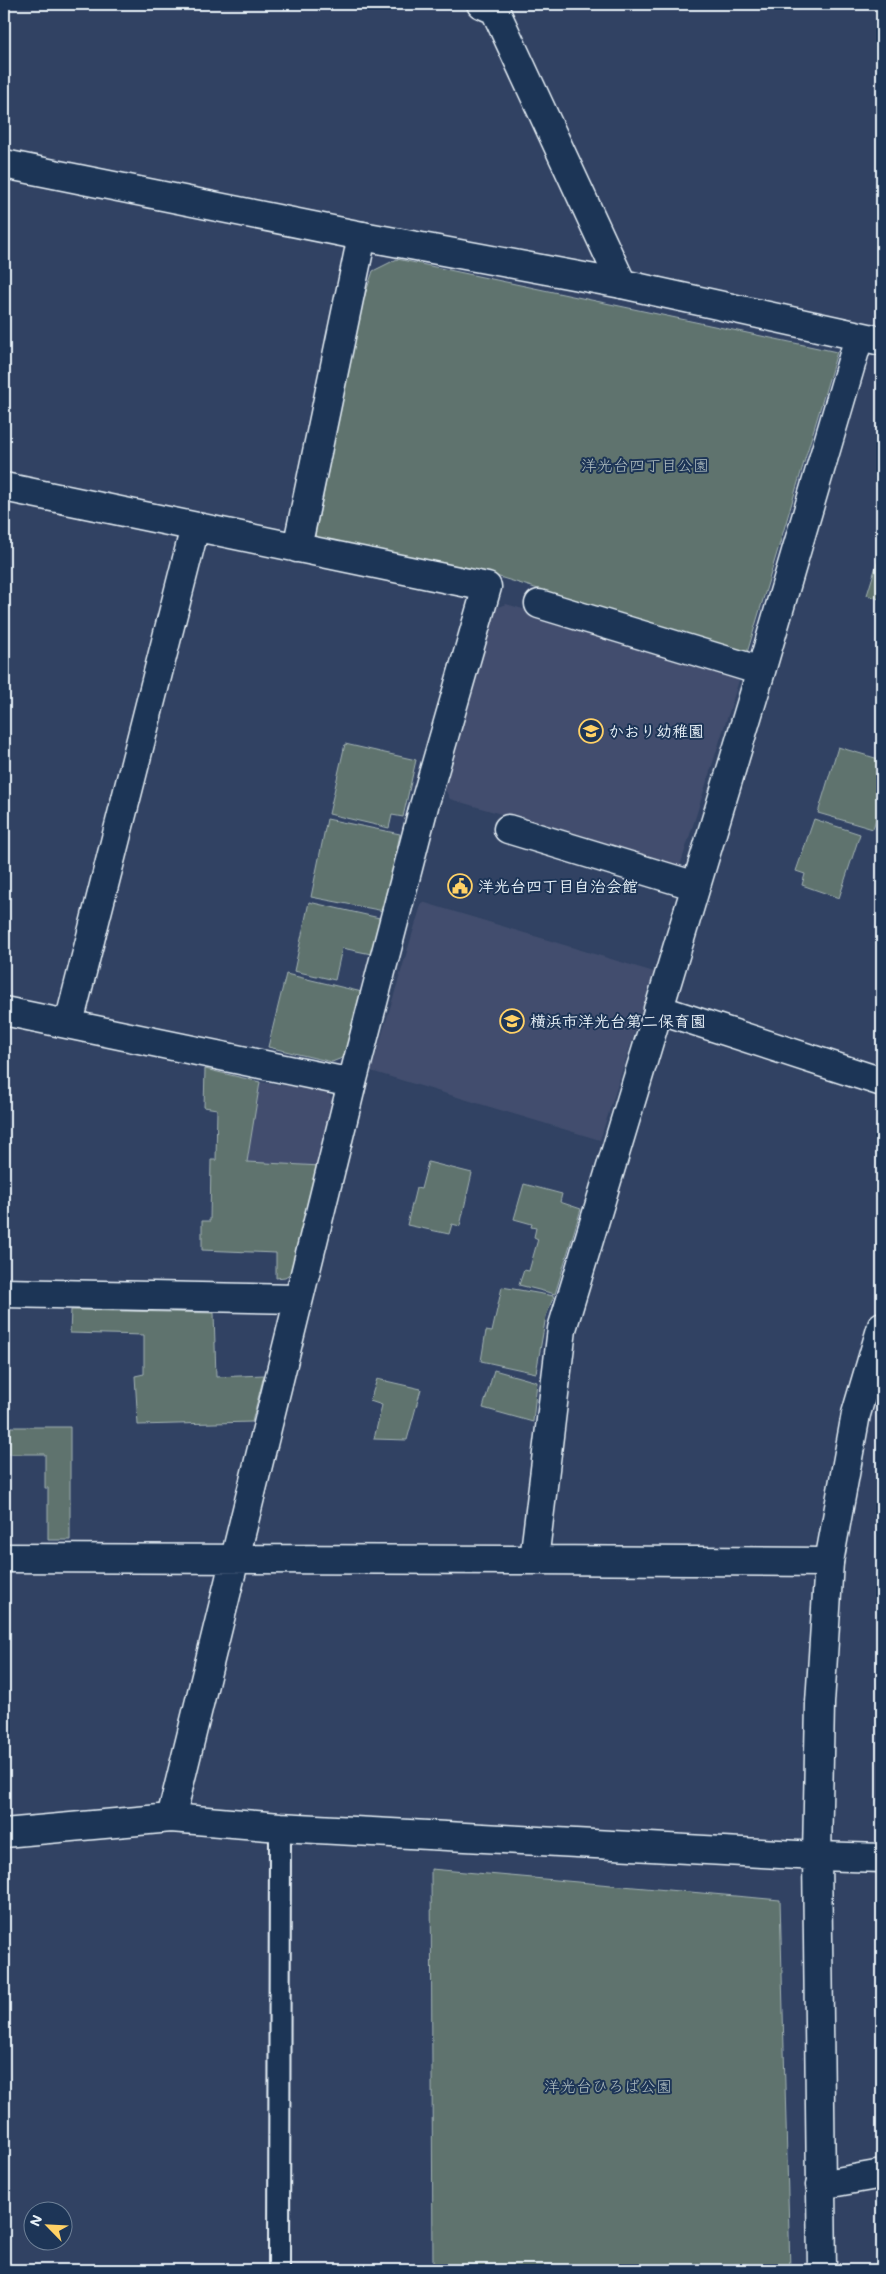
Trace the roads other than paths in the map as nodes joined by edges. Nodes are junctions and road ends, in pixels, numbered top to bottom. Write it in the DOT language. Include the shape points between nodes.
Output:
graph roads {
  1 [pos="492,6"];
  2 [pos="4,164"];
  3 [pos="362,236"];
  4 [pos="622,284"];
  5 [pos="871,339"];
  6 [pos="4,488"];
  7 [pos="195,527"];
  8 [pos="297,548"];
  9 [pos="539,604"];
  10 [pos="761,671"];
  11 [pos="508,829"];
  12 [pos="696,886"];
  13 [pos="658,1008"];
  14 [pos="4,1011"];
  15 [pos="70,1023"];
  16 [pos="882,1082"];
  17 [pos="352,1083"];
  18 [pos="4,1293"];
  19 [pos="297,1299"];
  20 [pos="882,1326"];
  21 [pos="4,1558"];
  22 [pos="236,1558"];
  23 [pos="534,1560"];
  24 [pos="829,1562"];
  25 [pos="171,1818"];
  26 [pos="280,1826"];
  27 [pos="4,1833"];
  28 [pos="817,1856"];
  29 [pos="882,1858"];
  30 [pos="882,2174"];
  31 [pos="820,2185"];
  32 [pos="279,2270"];
  33 [pos="822,2270"];
  1 -- 4 [label="street"];
  2 -- 3 [label="street"];
  3 -- 4 [label="street"];
  3 -- 8 [label="street"];
  4 -- 5 [label="street"];
  5 -- 10 [label="street"];
  6 -- 7 [label="street"];
  7 -- 8 [label="street"];
  7 -- 15 [label="street"];
  8 -- 17 [label="street" via="487,587 424,806"];
  9 -- 10 [label="street"];
  10 -- 12 [label="street"];
  11 -- 12 [label="street"];
  12 -- 13 [label="street"];
  13 -- 16 [label="street"];
  13 -- 23 [label="street" via="562,1328"];
  14 -- 15 [label="street"];
  15 -- 17 [label="street"];
  17 -- 19 [label="street"];
  18 -- 19 [label="street"];
  19 -- 22 [label="street"];
  20 -- 24 [label="street" via="856,1414"];
  21 -- 22 [label="street"];
  22 -- 23 [label="street"];
  22 -- 25 [label="street"];
  23 -- 24 [label="street"];
  24 -- 28 [label="street" via="820,1702"];
  25 -- 26 [label="street"];
  25 -- 27 [label="street"];
  26 -- 28 [label="street"];
  26 -- 32 [label="lane"];
  28 -- 29 [label="street"];
  28 -- 31 [label="street"];
  30 -- 31 [label="street"];
  31 -- 33 [label="street"];
}
